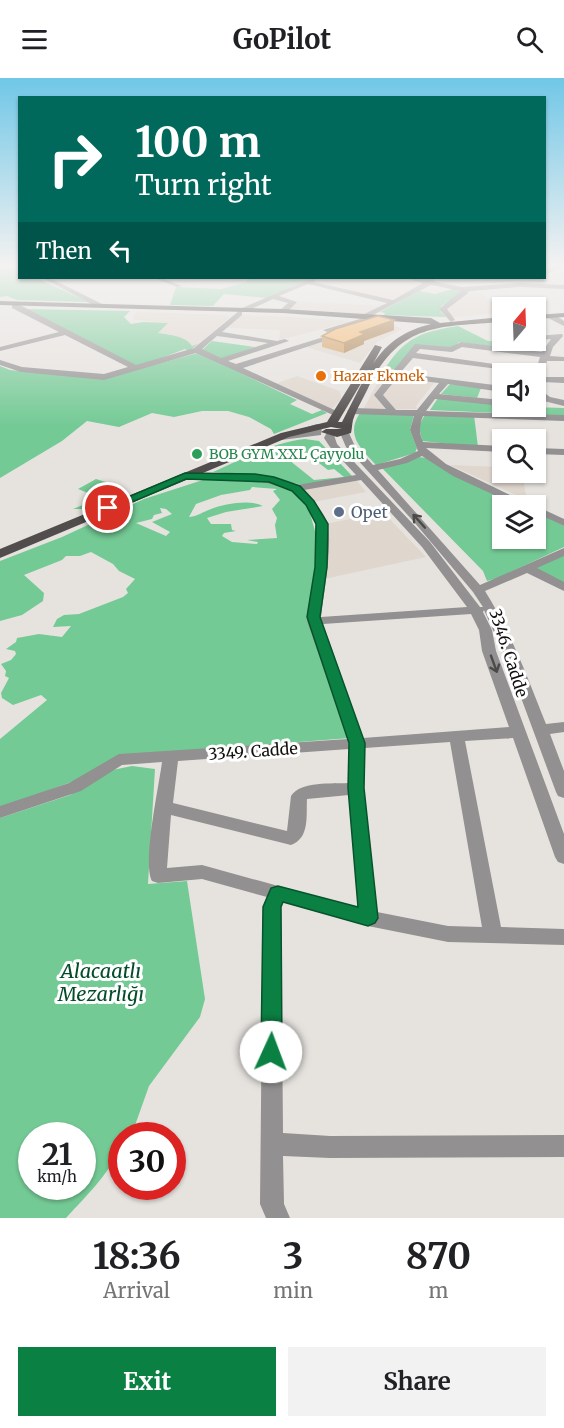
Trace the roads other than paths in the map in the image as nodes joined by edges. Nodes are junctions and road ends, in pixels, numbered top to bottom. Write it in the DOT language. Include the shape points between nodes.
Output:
graph roads {
  1 [pos="39,319"];
  2 [pos="233,319"];
  3 [pos="361,319"];
  4 [pos="371,319"];
  5 [pos="376,319"];
  6 [pos="471,319"];
  7 [pos="492,319"];
  8 [pos="451,320"];
  9 [pos="380,321"];
  10 [pos="429,325"];
  11 [pos="413,326"];
  12 [pos="64,333"];
  13 [pos="216,334"];
  14 [pos="561,338"];
  15 [pos="281,342"];
  16 [pos="0,349"];
  17 [pos="197,350"];
  18 [pos="410,356"];
  19 [pos="546,356"];
  20 [pos="564,359"];
  21 [pos="221,361"];
  22 [pos="0,362"];
  23 [pos="544,363"];
  24 [pos="236,367"];
  25 [pos="135,368"];
  26 [pos="492,369"];
  27 [pos="373,372"];
  28 [pos="394,374"];
  29 [pos="546,377"];
  30 [pos="564,380"];
  31 [pos="446,381"];
  32 [pos="492,388"];
  33 [pos="434,396"];
  34 [pos="546,398"];
  35 [pos="492,402"];
  36 [pos="564,405"];
  37 [pos="546,406"];
  38 [pos="352,411"];
  39 [pos="393,412"];
  40 [pos="420,412"];
  41 [pos="564,417"];
  42 [pos="332,427"];
  43 [pos="422,449"];
  44 [pos="492,449"];
  45 [pos="546,451"];
  46 [pos="564,452"];
  47 [pos="366,473"];
  48 [pos="185,476"];
  49 [pos="296,488"];
  50 [pos="505,495"];
  51 [pos="546,513"];
  52 [pos="561,519"];
  53 [pos="564,552"];
  54 [pos="0,554"];
  55 [pos="527,568"];
  56 [pos="564,587"];
  57 [pos="478,590"];
  58 [pos="478,610"];
  59 [pos="314,621"];
  60 [pos="564,727"];
  61 [pos="540,730"];
  62 [pos="518,732"];
  63 [pos="456,736"];
  64 [pos="357,743"];
  65 [pos="171,756"];
  66 [pos="356,788"];
  67 [pos="564,792"];
  68 [pos="164,807"];
  69 [pos="0,812"];
  70 [pos="564,857"];
  71 [pos="278,893"];
  72 [pos="368,918"];
  73 [pos="494,935"];
  74 [pos="564,937"];
  75 [pos="273,1144"];
  76 [pos="564,1146"];
  77 [pos="278,1218"];
  1 -- 12 [label="street"];
  2 -- 13 [label="street"];
  3 -- 15 [label="street"];
  4 -- 9 [label="main road"];
  5 -- 10 [label="main road"];
  6 -- 8 [label="main road"];
  7 -- 10 [label="main road"];
  8 -- 10 [label="main road"];
  9 -- 11 [label="main road"];
  9 -- 24 [label="street"];
  10 -- 11 [label="main road"];
  10 -- 27 [label="main road" via="392,346"];
  11 -- 42 [label="main road" via="378,347"];
  12 -- 16 [label="street"];
  12 -- 25 [label="street"];
  13 -- 15 [label="street"];
  13 -- 17 [label="street"];
  14 -- 19 [label="street" via="549,345"];
  15 -- 21 [label="street"];
  17 -- 21 [label="street"];
  17 -- 25 [label="street"];
  18 -- 19 [label="street" via="418,346 452,350 459,344"];
  18 -- 26 [label="street"];
  18 -- 28 [label="street"];
  19 -- 20 [label="street"];
  19 -- 23 [label="street"];
  21 -- 24 [label="street"];
  22 -- 25 [label="street" via="21,369 96,377"];
  24 -- 42 [label="street"];
  27 -- 28 [label="street"];
  27 -- 38 [label="main road"];
  28 -- 31 [label="street"];
  28 -- 39 [label="street" via="378,395"];
  29 -- 30 [label="street"];
  31 -- 32 [label="street"];
  31 -- 33 [label="street"];
  33 -- 35 [label="street"];
  33 -- 40 [label="street"];
  34 -- 36 [label="street"];
  36 -- 37 [label="street"];
  38 -- 39 [label="street"];
  38 -- 42 [label="main road"];
  39 -- 40 [label="street"];
  40 -- 41 [label="street"];
  40 -- 43 [label="street" via="415,433"];
  42 -- 47 [label="street, 3346. Cadde" via="331,442"];
  42 -- 48 [label="main road" via="271,441"];
  43 -- 44 [label="street"];
  43 -- 47 [label="street" via="403,461"];
  43 -- 50 [label="street" via="441,465"];
  45 -- 46 [label="street"];
  47 -- 49 [label="street"];
  57 -- 47 [label="street, 3346. Cadde, one-way" via="418,520"];
  47 -- 58 [label="street, 3346. Cadde"];
  48 -- 49 [label="street" via="255,477"];
  48 -- 54 [label="main road"];
  49 -- 59 [label="street" via="322,524"];
  51 -- 52 [label="street"];
  53 -- 55 [label="street"];
  55 -- 56 [label="street"];
  55 -- 57 [label="street"];
  57 -- 61 [label="street, 3346. Cadde" via="510,650"];
  58 -- 59 [label="street"];
  58 -- 62 [label="street, 3346. Cadde, one-way"];
  59 -- 64 [label="street"];
  60 -- 61 [label="street"];
  61 -- 67 [label="street, 3346. Cadde"];
  62 -- 63 [label="street, 3349. Cadde"];
  62 -- 70 [label="street, 3346. Cadde"];
  63 -- 64 [label="street, 3349. Cadde"];
  63 -- 73 [label="street"];
  64 -- 65 [label="street, 3349. Cadde"];
  64 -- 66 [label="street"];
  65 -- 68 [label="street"];
  65 -- 69 [label="street, 3349. Cadde" via="119,760 75,787"];
  66 -- 68 [label="street" via="299,796 297,832 291,838"];
  66 -- 72 [label="street"];
  68 -- 71 [label="street" via="158,876 201,872"];
  71 -- 72 [label="street"];
  71 -- 75 [label="street" via="272,907"];
  72 -- 73 [label="street" via="447,934"];
  73 -- 74 [label="street"];
  75 -- 76 [label="street"];
  75 -- 77 [label="street" via="272,1204"];
}
